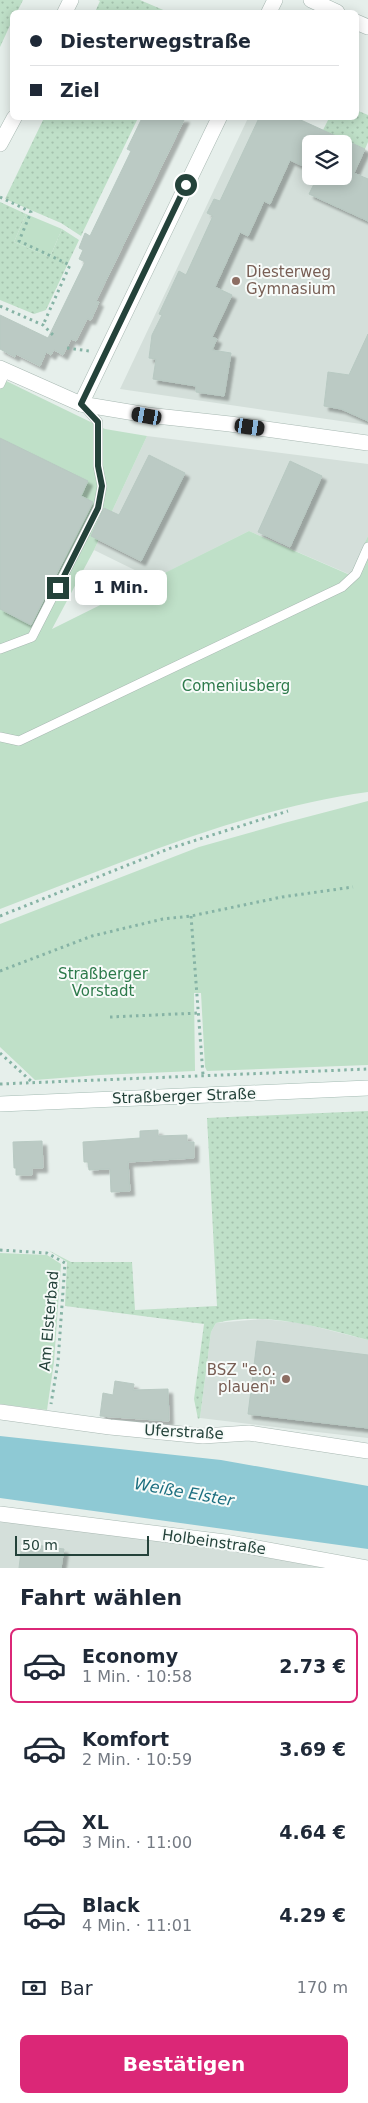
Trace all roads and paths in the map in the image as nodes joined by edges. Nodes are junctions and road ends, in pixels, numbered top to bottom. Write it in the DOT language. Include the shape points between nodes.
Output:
graph roads {
  1 [pos="311,0"];
  2 [pos="333,10"];
  3 [pos="13,120"];
  4 [pos="218,120"];
  5 [pos="0,144"];
  6 [pos="0,197"];
  7 [pos="0,306"];
  8 [pos="43,325"];
  9 [pos="53,335"];
  10 [pos="67,348"];
  11 [pos="105,353"];
  12 [pos="2,375"];
  13 [pos="81,404"];
  14 [pos="368,443"];
  15 [pos="368,547"];
  16 [pos="0,648"];
  17 [pos="0,737"];
  18 [pos="288,811"];
  19 [pos="353,887"];
  20 [pos="0,916"];
  21 [pos="191,916"];
  22 [pos="0,971"];
  23 [pos="199,1013"];
  24 [pos="110,1017"];
  25 [pos="0,1053"];
  26 [pos="368,1069"];
  27 [pos="203,1076"];
  28 [pos="32,1082"];
  29 [pos="0,1084"];
  30 [pos="368,1088"];
  31 [pos="0,1104"];
  32 [pos="0,1250"];
  33 [pos="0,1412"];
  34 [pos="49,1419"];
  35 [pos="368,1451"];
  36 [pos="0,1514"];
  37 [pos="367,1568"];
  1 -- 2 [label="street"];
  3 -- 5 [label="street"];
  4 -- 11 [label="street"];
  6 -- 8 [label="path" via="31,212 19,240 70,265"];
  7 -- 8 [label="path"];
  8 -- 9 [label="path"];
  10 -- 11 [label="path"];
  11 -- 13 [label="street"];
  12 -- 13 [label="street"];
  13 -- 14 [label="street" via="147,416"];
  13 -- 16 [label="lane" via="98,422 98,466 102,486 98,508 32,637"];
  15 -- 17 [label="lane" via="356,574 342,588 19,741"];
  18 -- 20 [label="path" via="168,849"];
  19 -- 21 [label="path" via="282,896"];
  21 -- 22 [label="path" via="163,919 92,936"];
  21 -- 23 [label="path"];
  23 -- 24 [label="path"];
  23 -- 27 [label="path"];
  25 -- 28 [label="path"];
  26 -- 27 [label="path"];
  27 -- 28 [label="path"];
  28 -- 29 [label="path"];
  30 -- 31 [label="street, Straßberger Straße"];
  32 -- 34 [label="path, Am Elsterbad" via="47,1253 65,1263 58,1362"];
  33 -- 34 [label="street, Uferstraße"];
  34 -- 35 [label="street, Uferstraße" via="203,1436 249,1433"];
  36 -- 37 [label="street, Holbeinstraße" via="225,1542"];
}
